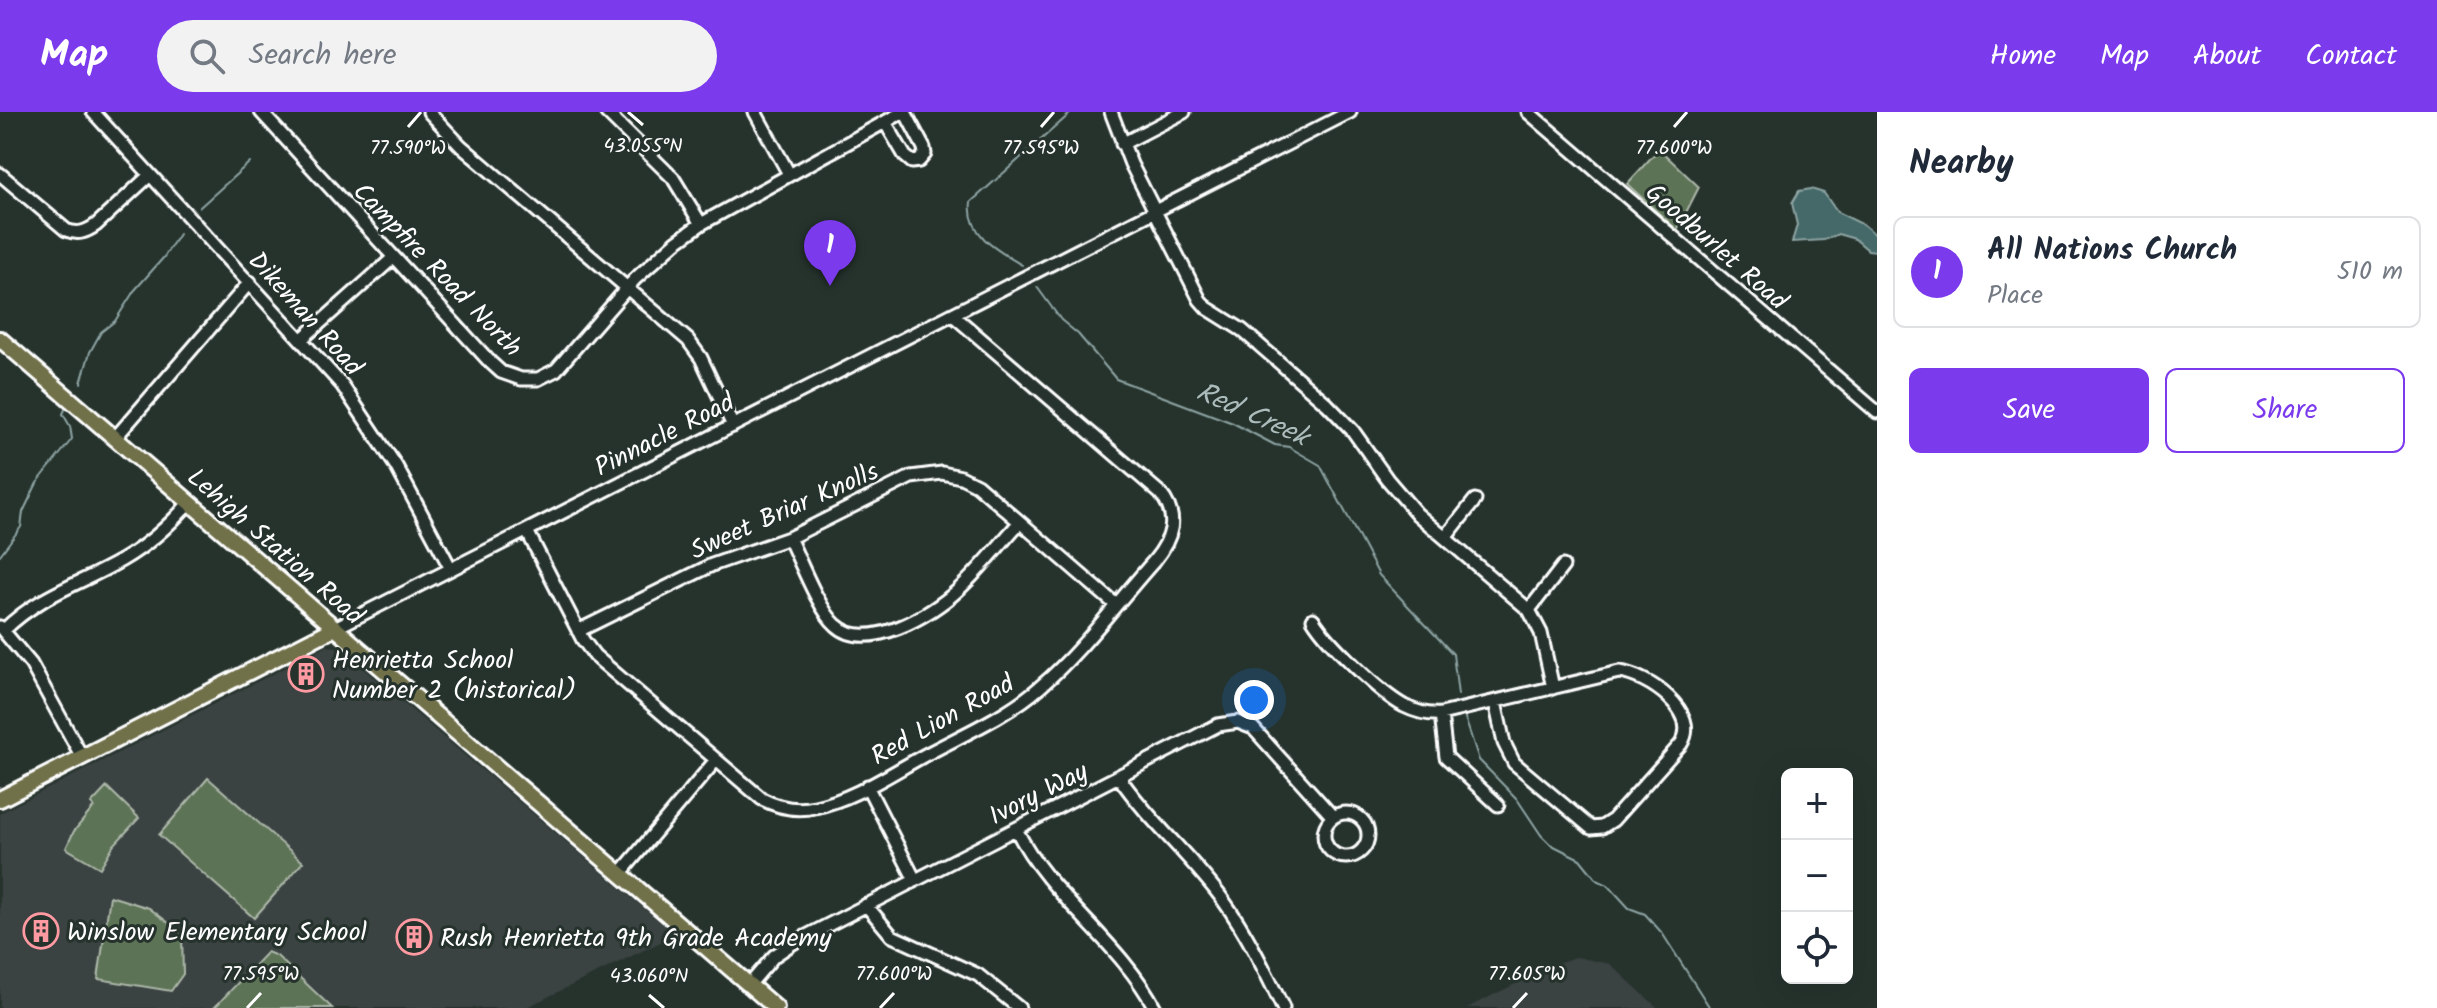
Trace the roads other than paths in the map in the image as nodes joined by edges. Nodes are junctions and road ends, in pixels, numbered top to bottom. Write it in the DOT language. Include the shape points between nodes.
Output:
graph roads {
  1 [pos="93,112"];
  2 [pos="261,112"];
  3 [pos="429,112"];
  4 [pos="606,112"];
  5 [pos="755,112"];
  6 [pos="1111,112"];
  7 [pos="1184,112"];
  8 [pos="1350,112"];
  9 [pos="1528,112"];
  10 [pos="896,115"];
  11 [pos="1122,144"];
  12 [pos="0,174"];
  13 [pos="789,174"];
  14 [pos="150,175"];
  15 [pos="1155,211"];
  16 [pos="701,224"];
  17 [pos="393,258"];
  18 [pos="250,282"];
  19 [pos="627,290"];
  20 [pos="953,315"];
  21 [pos="0,339"];
  22 [pos="302,339"];
  23 [pos="1877,412"];
  24 [pos="733,426"];
  25 [pos="115,438"];
  26 [pos="1475,500"];
  27 [pos="189,503"];
  28 [pos="1020,522"];
  29 [pos="527,531"];
  30 [pos="789,538"];
  31 [pos="1445,538"];
  32 [pos="1563,566"];
  33 [pos="451,569"];
  34 [pos="1115,604"];
  35 [pos="1529,610"];
  36 [pos="1313,619"];
  37 [pos="335,628"];
  38 [pos="2,629"];
  39 [pos="578,631"];
  40 [pos="1553,688"];
  41 [pos="1495,702"];
  42 [pos="1441,714"];
  43 [pos="82,757"];
  44 [pos="716,760"];
  45 [pos="1119,777"];
  46 [pos="867,786"];
  47 [pos="0,799"];
  48 [pos="1498,805"];
  49 [pos="1333,817"];
  50 [pos="1016,829"];
  51 [pos="620,874"];
  52 [pos="915,880"];
  53 [pos="866,905"];
  54 [pos="749,985"];
  55 [pos="776,1008"];
  56 [pos="1019,1008"];
  57 [pos="1155,1008"];
  58 [pos="1283,1008"];
  1 -- 14 [label="street, Dikeman Road"];
  2 -- 17 [label="street, Campfire Road North"];
  3 -- 19 [label="street"];
  4 -- 16 [label="street" via="673,178"];
  5 -- 13 [label="street"];
  6 -- 11 [label="street"];
  7 -- 11 [label="street"];
  8 -- 15 [label="street, Pinnacle Road"];
  9 -- 23 [label="street, Goodburlet Road"];
  10 -- 13 [label="street, Campfire Road North"];
  11 -- 15 [label="street"];
  12 -- 14 [label="street" via="66,230 77,233 96,225"];
  13 -- 16 [label="street, Campfire Road North"];
  14 -- 18 [label="street, Dikeman Road"];
  15 -- 20 [label="street, Pinnacle Road"];
  15 -- 31 [label="street" via="1207,308 1242,330 1327,404 1399,494"];
  16 -- 19 [label="street, Campfire Road North" via="661,254"];
  17 -- 19 [label="street, Campfire Road North" via="490,362 521,379 538,379 556,370"];
  17 -- 22 [label="street"];
  18 -- 22 [label="street, Dikeman Road"];
  18 -- 25 [label="street"];
  19 -- 24 [label="street" via="695,349"];
  20 -- 24 [label="street, Pinnacle Road"];
  20 -- 34 [label="street, Red Lion Road" via="1168,505 1173,526 1168,543"];
  21 -- 25 [label="main road, Lehigh Station Road"];
  22 -- 33 [label="street, Dikeman Road" via="379,437"];
  24 -- 29 [label="street, Pinnacle Road"];
  25 -- 27 [label="main road, Lehigh Station Road"];
  26 -- 31 [label="street"];
  27 -- 37 [label="main road, Lehigh Station Road"];
  27 -- 38 [label="street" via="141,548 32,605"];
  28 -- 30 [label="street, Sweet Briar Knolls" via="970,481 931,472 901,481"];
  28 -- 30 [label="street" via="948,599 892,630 870,636 849,634 833,623"];
  28 -- 34 [label="street, Sweet Briar Knolls"];
  29 -- 33 [label="street, Pinnacle Road"];
  29 -- 39 [label="street, Red Lion Road"];
  30 -- 39 [label="street, Sweet Briar Knolls" via="712,565"];
  31 -- 35 [label="street"];
  32 -- 35 [label="street"];
  33 -- 37 [label="street, Pinnacle Road"];
  34 -- 46 [label="street, Red Lion Road" via="1066,662 1022,701"];
  35 -- 40 [label="street" via="1541,633"];
  36 -- 42 [label="street" via="1329,642 1397,701 1422,713"];
  37 -- 43 [label="main road, Pinnacle Road"];
  37 -- 51 [label="main road, Lehigh Station Road"];
  38 -- 43 [label="street" via="31,664"];
  39 -- 44 [label="street, Red Lion Road" via="601,662"];
  40 -- 41 [label="street"];
  40 -- 41 [label="street" via="1626,673 1659,690 1686,720 1681,744 1620,814 1602,827 1585,825 1518,769 1506,751"];
  41 -- 42 [label="street"];
  42 -- 48 [label="street" via="1446,757"];
  43 -- 47 [label="main road, Pinnacle Road"];
  44 -- 46 [label="street, Red Lion Road" via="779,807 814,807"];
  44 -- 51 [label="street"];
  45 -- 49 [label="street, Ivory Way" via="1218,725 1238,722 1261,735"];
  45 -- 50 [label="street, Ivory Way"];
  45 -- 58 [label="street" via="1224,901"];
  46 -- 52 [label="street"];
  50 -- 52 [label="street, Ivory Way"];
  50 -- 57 [label="street" via="1034,862 1116,951"];
  51 -- 54 [label="main road, Lehigh Station Road"];
  52 -- 53 [label="street, Ivory Way"];
  53 -- 54 [label="street, Ivory Way" via="785,947"];
  53 -- 56 [label="street" via="892,936 978,975"];
  54 -- 55 [label="main road, Lehigh Station Road"];
}
